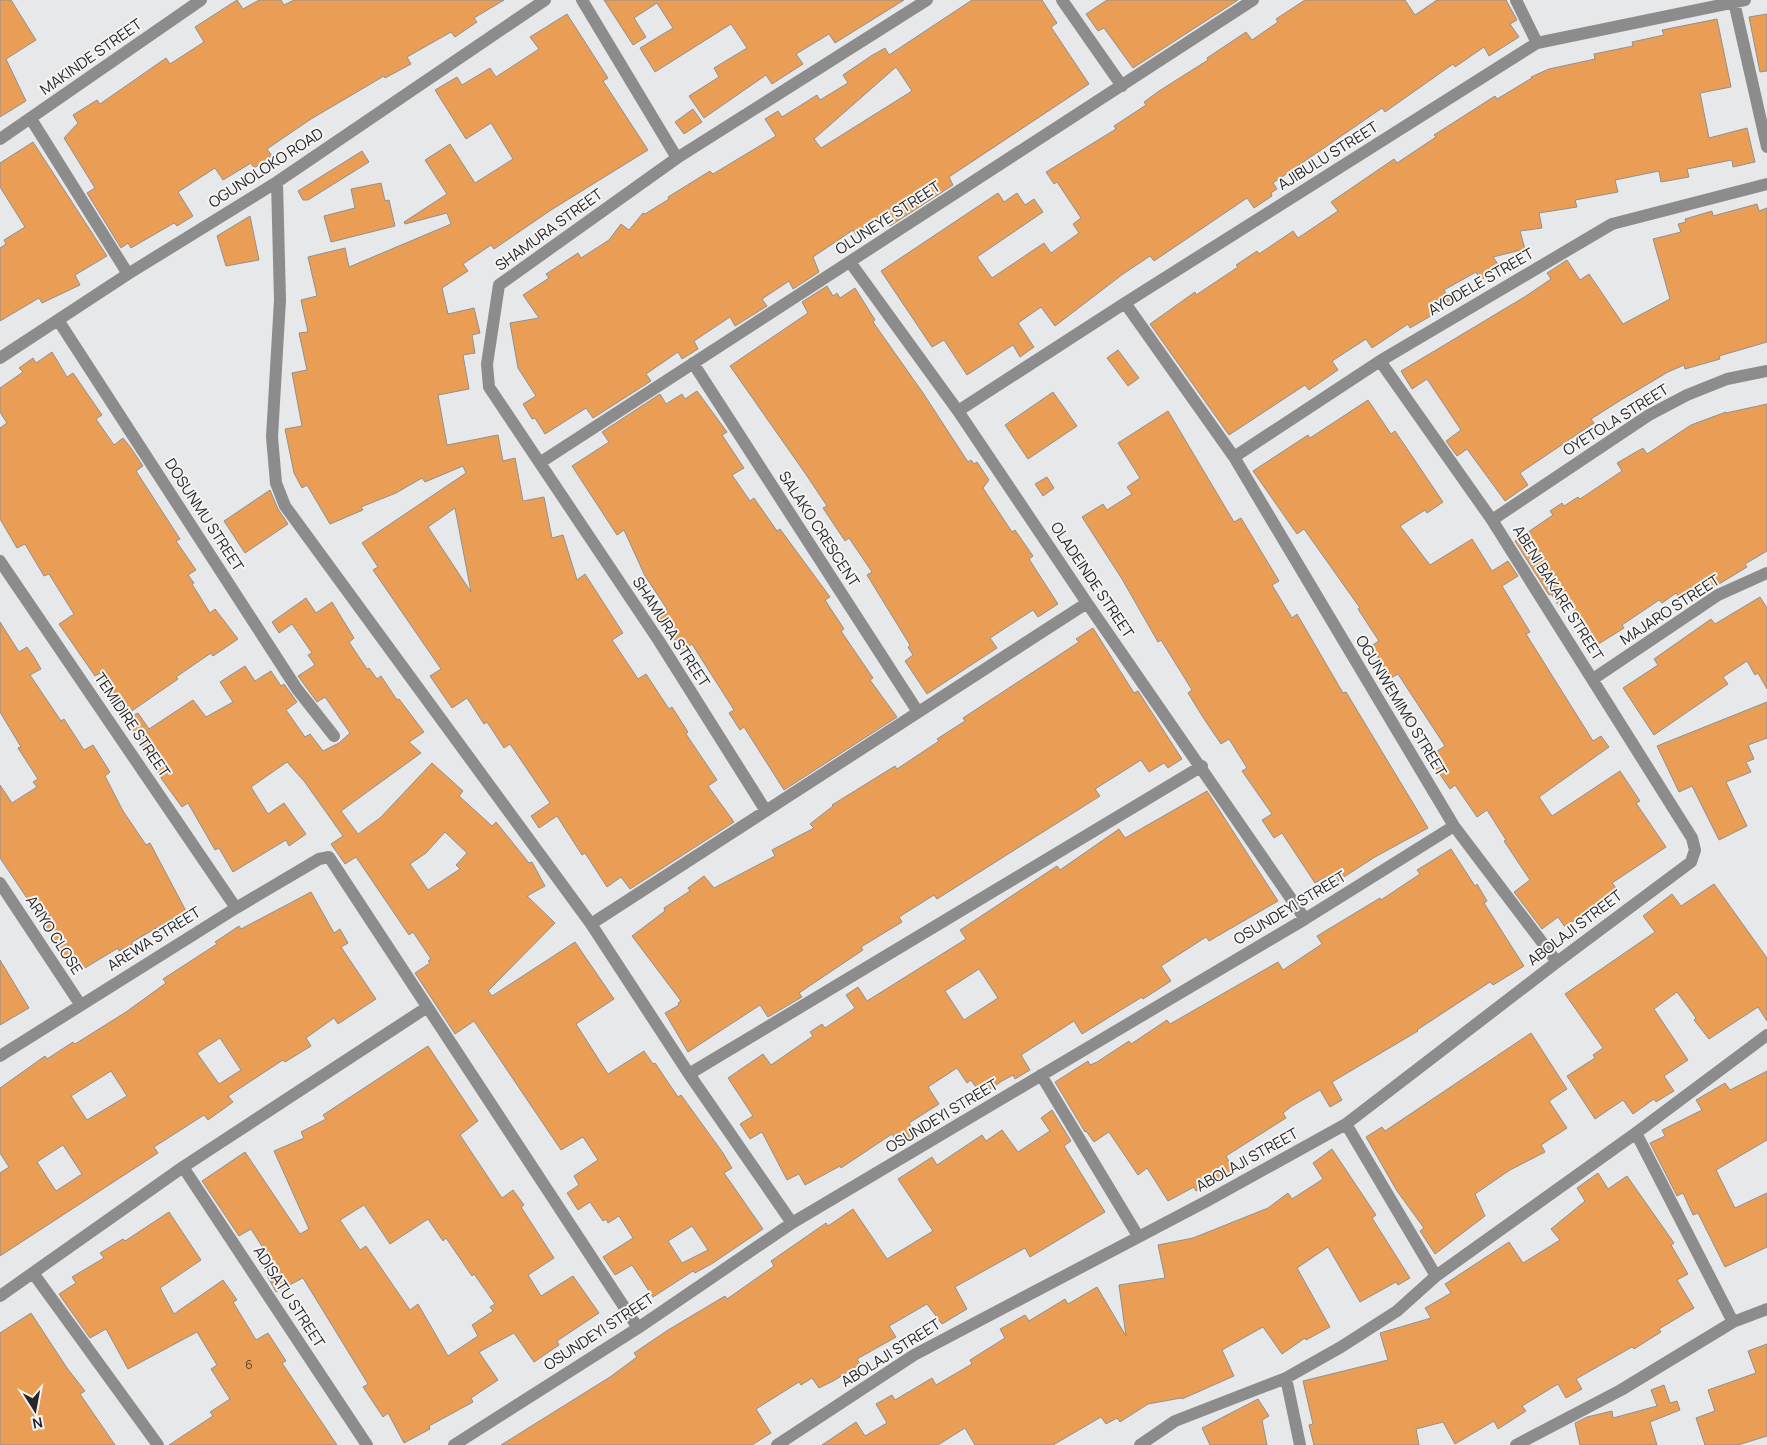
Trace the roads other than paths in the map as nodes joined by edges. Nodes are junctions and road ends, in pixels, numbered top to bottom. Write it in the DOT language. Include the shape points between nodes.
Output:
graph roads {
  1 [pos="201,0"];
  2 [pos="545,0"];
  3 [pos="582,0"];
  4 [pos="926,0"];
  5 [pos="1062,0"];
  6 [pos="1253,0"];
  7 [pos="1516,0"];
  8 [pos="1740,1"];
  9 [pos="1537,43"];
  10 [pos="1122,86"];
  11 [pos="31,119"];
  12 [pos="0,139"];
  13 [pos="1767,146"];
  14 [pos="677,158"];
  15 [pos="277,182"];
  16 [pos="1767,184"];
  17 [pos="850,262"];
  18 [pos="128,274"];
  19 [pos="1125,303"];
  20 [pos="58,320"];
  21 [pos="0,358"];
  22 [pos="1380,360"];
  23 [pos="693,363"];
  24 [pos="1767,371"];
  25 [pos="958,411"];
  26 [pos="1234,456"];
  27 [pos="541,462"];
  28 [pos="1492,520"];
  29 [pos="0,561"];
  30 [pos="1767,573"];
  31 [pos="1087,602"];
  32 [pos="1593,679"];
  33 [pos="918,712"];
  34 [pos="330,730"];
  35 [pos="1202,766"];
  36 [pos="766,811"];
  37 [pos="1454,826"];
  38 [pos="1695,850"];
  39 [pos="0,883"];
  40 [pos="236,908"];
  41 [pos="1306,919"];
  42 [pos="591,924"];
  43 [pos="1556,962"];
  44 [pos="80,1004"];
  45 [pos="426,1008"];
  46 [pos="1767,1035"];
  47 [pos="0,1056"];
  48 [pos="689,1074"];
  49 [pos="1041,1075"];
  50 [pos="1346,1124"];
  51 [pos="1636,1133"];
  52 [pos="183,1167"];
  53 [pos="792,1223"];
  54 [pos="1138,1236"];
  55 [pos="33,1273"];
  56 [pos="1436,1276"];
  57 [pos="0,1296"];
  58 [pos="1767,1308"];
  59 [pos="1733,1322"];
  60 [pos="638,1328"];
  61 [pos="1286,1378"];
  62 [pos="158,1445"];
  63 [pos="367,1445"];
  64 [pos="454,1445"];
  65 [pos="777,1445"];
  66 [pos="1140,1445"];
  67 [pos="1300,1445"];
  68 [pos="1516,1445"];
  1 -- 11 [label="street, MAKINDE STREET"];
  2 -- 15 [label="street, OGUNOLOKO ROAD"];
  3 -- 14 [label="street"];
  4 -- 14 [label="street, SHAMURA STREET"];
  5 -- 10 [label="street"];
  6 -- 10 [label="street, OLUNEYE STREET"];
  7 -- 9 [label="street"];
  8 -- 9 [label="street, AJIBULU STREET"];
  8 -- 13 [label="street"];
  9 -- 19 [label="street, AJIBULU STREET"];
  10 -- 17 [label="street, OLUNEYE STREET"];
  11 -- 12 [label="street, MAKINDE STREET"];
  11 -- 18 [label="street"];
  14 -- 27 [label="street, SHAMURA STREET" via="500,285 488,364 489,387"];
  15 -- 18 [label="street, OGUNOLOKO ROAD"];
  15 -- 42 [label="street" via="280,300 272,437 276,483 285,506"];
  16 -- 22 [label="street, AYODELE STREET" via="1612,224"];
  17 -- 23 [label="street, OLUNEYE STREET"];
  17 -- 25 [label="street, OLADEINDE STREET"];
  18 -- 20 [label="street, OGUNOLOKO ROAD"];
  19 -- 25 [label="street, AJIBULU STREET"];
  19 -- 26 [label="street, OGUNWEMIMO STREET"];
  20 -- 21 [label="street, OGUNOLOKO ROAD"];
  20 -- 34 [label="street, DOSUNMU STREET" via="297,689"];
  22 -- 26 [label="street, AYODELE STREET"];
  22 -- 28 [label="street, ABENI BAKARE STREET"];
  23 -- 27 [label="street, OLUNEYE STREET"];
  23 -- 33 [label="street, SALAKO CRESCENT"];
  24 -- 28 [label="street, OYETOLA STREET" via="1726,379 1657,411"];
  25 -- 31 [label="street, OLADEINDE STREET"];
  26 -- 37 [label="street, OGUNWEMIMO STREET"];
  27 -- 36 [label="street, SHAMURA STREET"];
  28 -- 32 [label="street, ABENI BAKARE STREET"];
  29 -- 40 [label="street, TEMIDIRE STREET"];
  30 -- 32 [label="street, MAJARO STREET" via="1718,595"];
  31 -- 33 [label="street"];
  31 -- 35 [label="street, OLADEINDE STREET"];
  32 -- 38 [label="street, ABENI BAKARE STREET" via="1692,838"];
  33 -- 36 [label="street"];
  35 -- 41 [label="street, OLADEINDE STREET"];
  35 -- 48 [label="street"];
  36 -- 42 [label="street"];
  37 -- 41 [label="street, OSUNDEYI STREET"];
  37 -- 43 [label="street, OGUNWEMIMO STREET"];
  38 -- 43 [label="street, ABOLAJI STREET" via="1691,862"];
  39 -- 44 [label="street, ARIYO CLOSE"];
  40 -- 44 [label="street, AREWA STREET"];
  40 -- 45 [label="street, AREWA STREET" via="319,859 329,857"];
  41 -- 49 [label="street, OSUNDEYI STREET"];
  42 -- 48 [label="street"];
  43 -- 50 [label="street, ABOLAJI STREET"];
  44 -- 47 [label="street, AREWA STREET"];
  45 -- 52 [label="street"];
  45 -- 60 [label="street"];
  46 -- 51 [label="street"];
  48 -- 53 [label="street"];
  49 -- 53 [label="street, OSUNDEYI STREET"];
  49 -- 54 [label="street"];
  50 -- 54 [label="street, ABOLAJI STREET"];
  50 -- 56 [label="street"];
  51 -- 56 [label="street"];
  51 -- 59 [label="street"];
  52 -- 55 [label="street"];
  52 -- 63 [label="street, ADISATU STREET"];
  53 -- 60 [label="street, OSUNDEYI STREET"];
  54 -- 65 [label="street, ABOLAJI STREET" via="914,1355"];
  55 -- 57 [label="street"];
  55 -- 62 [label="street"];
  56 -- 61 [label="street" via="1397,1311"];
  58 -- 59 [label="street"];
  59 -- 68 [label="street" via="1621,1390"];
  60 -- 64 [label="street, OSUNDEYI STREET"];
  61 -- 66 [label="street" via="1175,1421"];
  61 -- 67 [label="street"];
}
